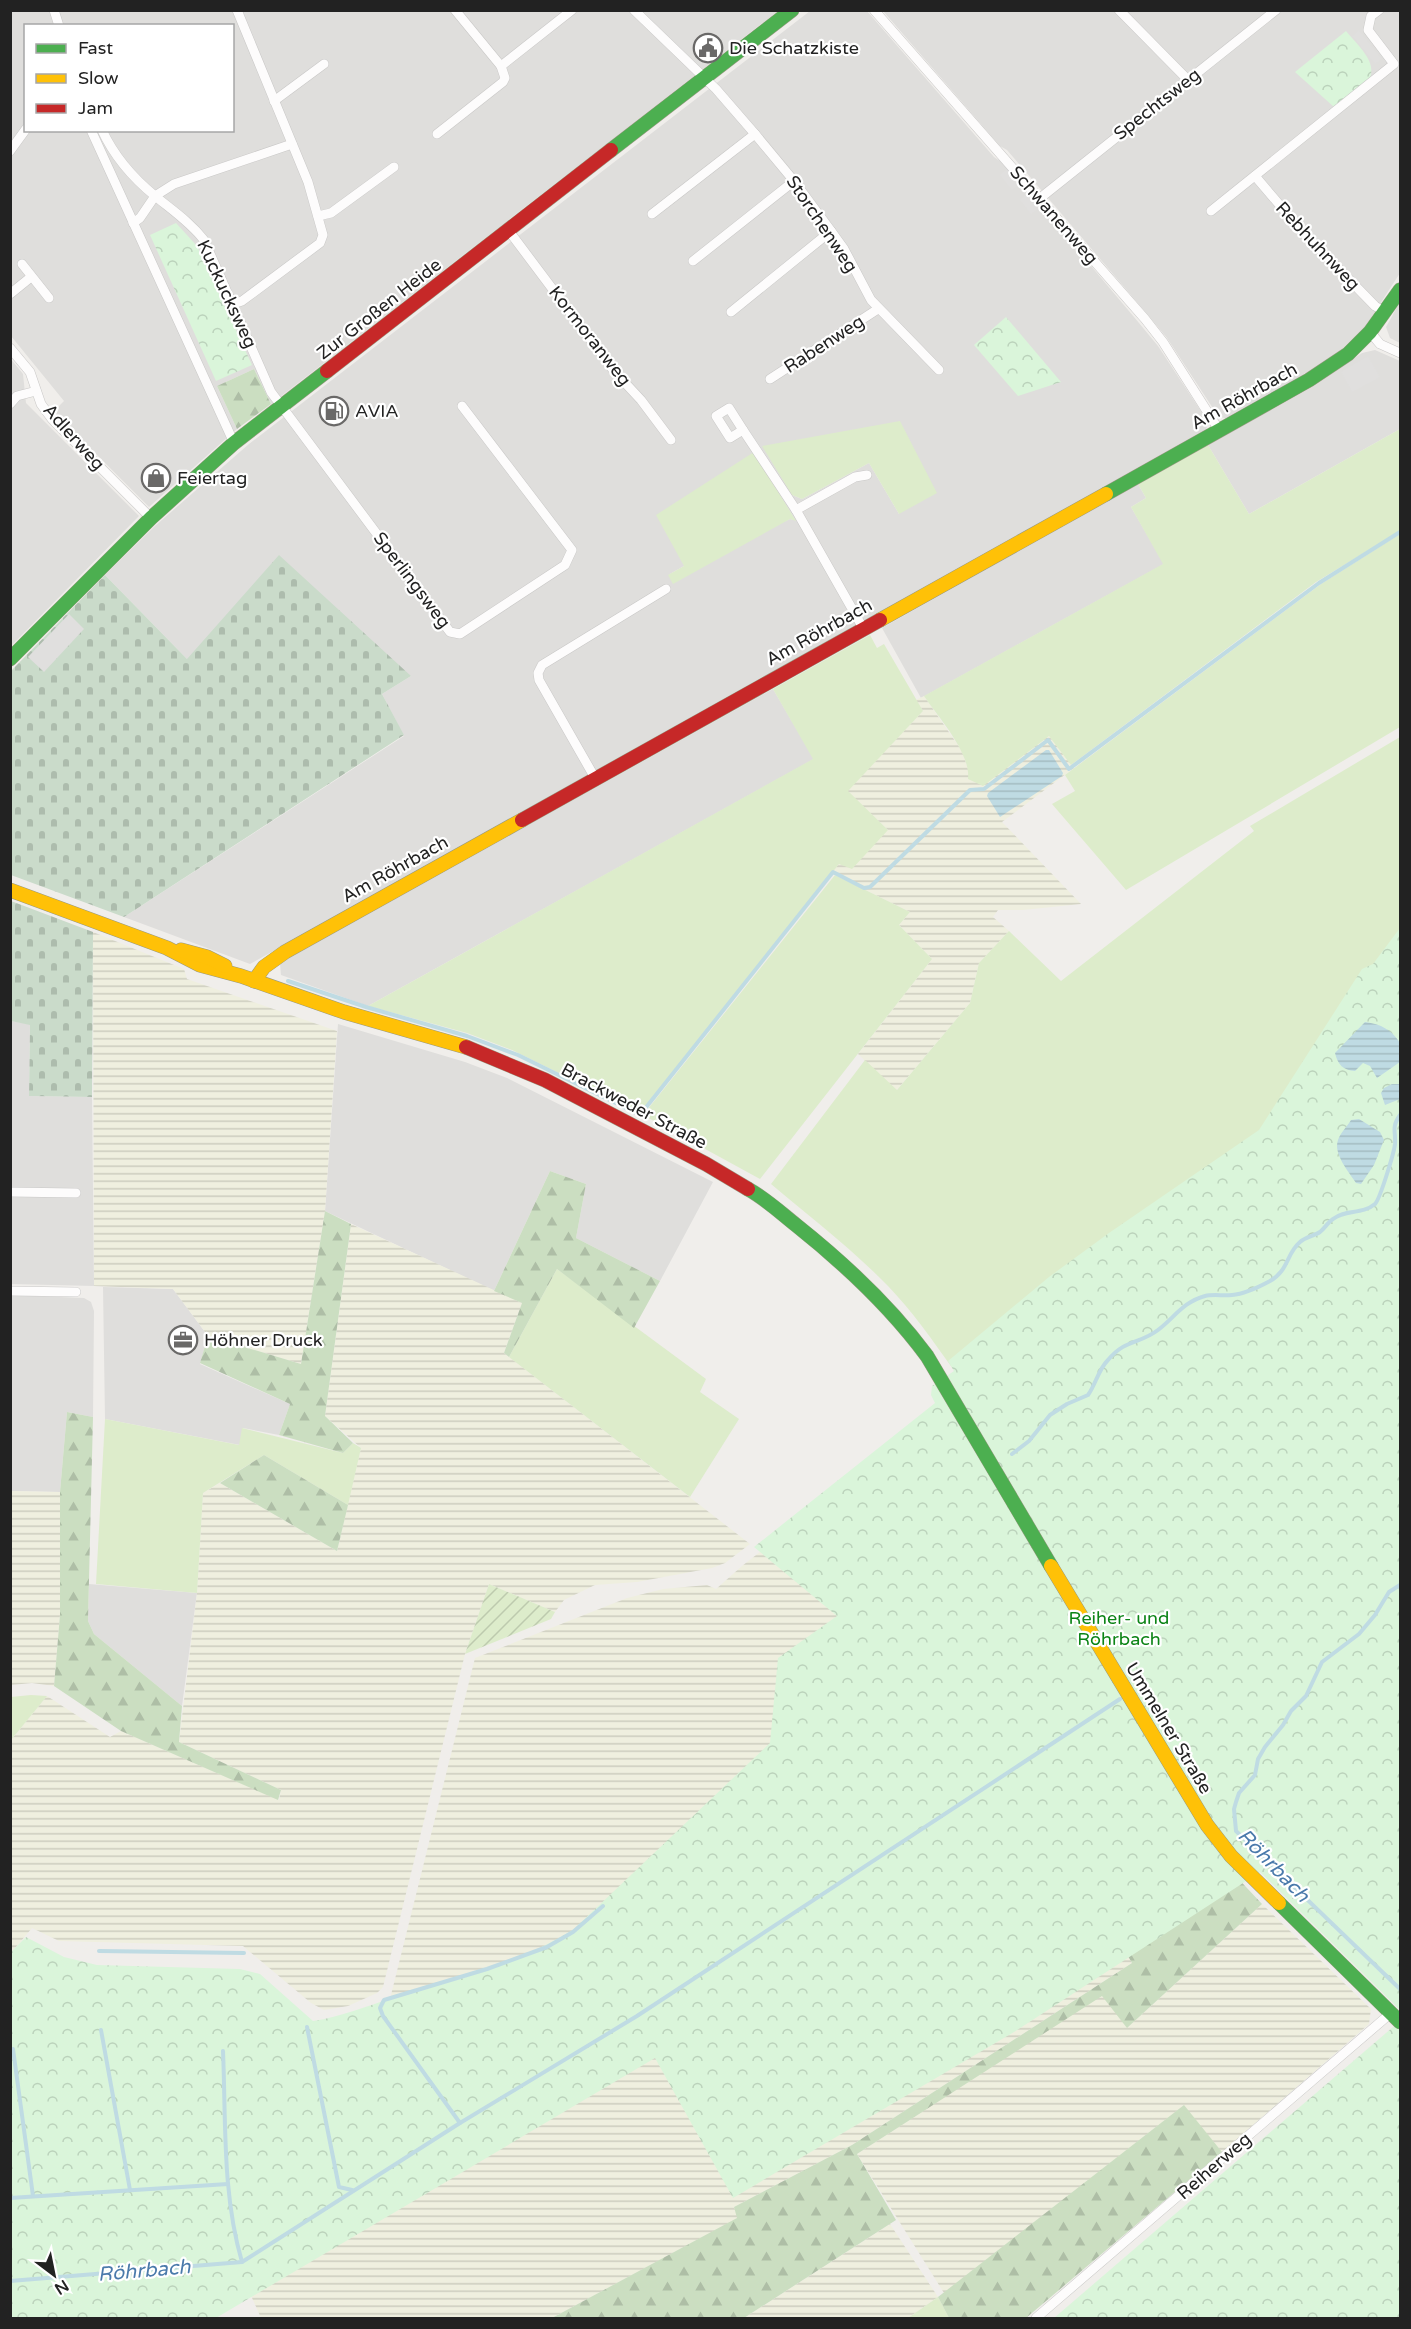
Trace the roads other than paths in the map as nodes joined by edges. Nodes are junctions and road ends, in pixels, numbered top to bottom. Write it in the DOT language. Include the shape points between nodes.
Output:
graph roads {
  1 [pos="237,10"];
  2 [pos="455,10"];
  3 [pos="572,10"];
  4 [pos="634,10"];
  5 [pos="792,10"];
  6 [pos="874,10"];
  7 [pos="1119,10"];
  8 [pos="1276,10"];
  9 [pos="1379,10"];
  10 [pos="324,64"];
  11 [pos="1398,65"];
  12 [pos="501,66"];
  13 [pos="704,79"];
  14 [pos="1188,80"];
  15 [pos="274,101"];
  16 [pos="24,132"];
  17 [pos="92,132"];
  18 [pos="103,132"];
  19 [pos="437,134"];
  20 [pos="755,134"];
  21 [pos="292,144"];
  22 [pos="10,151"];
  23 [pos="394,167"];
  24 [pos="1255,176"];
  25 [pos="794,181"];
  26 [pos="155,196"];
  27 [pos="1039,199"];
  28 [pos="1211,211"];
  29 [pos="652,214"];
  30 [pos="318,216"];
  31 [pos="133,223"];
  32 [pos="509,231"];
  33 [pos="831,231"];
  34 [pos="693,261"];
  35 [pos="22,264"];
  36 [pos="32,277"];
  37 [pos="1401,290"];
  38 [pos="10,294"];
  39 [pos="49,298"];
  40 [pos="233,304"];
  41 [pos="878,309"];
  42 [pos="731,312"];
  43 [pos="1385,312"];
  44 [pos="1370,332"];
  45 [pos="10,348"];
  46 [pos="1401,353"];
  47 [pos="939,370"];
  48 [pos="770,379"];
  49 [pos="36,391"];
  50 [pos="10,404"];
  51 [pos="462,406"];
  52 [pos="282,407"];
  53 [pos="743,430"];
  54 [pos="1219,430"];
  55 [pos="671,440"];
  56 [pos="234,443"];
  57 [pos="867,475"];
  58 [pos="796,510"];
  59 [pos="151,518"];
  60 [pos="666,589"];
  61 [pos="863,628"];
  62 [pos="10,659"];
  63 [pos="595,778"];
  64 [pos="10,890"];
  65 [pos="254,981"];
  66 [pos="10,1192"];
  67 [pos="76,1193"];
  68 [pos="10,1291"];
  69 [pos="76,1292"];
  70 [pos="942,1380"];
  71 [pos="1396,2017"];
  72 [pos="1036,2319"];
  1 -- 15 [label="street"];
  2 -- 12 [label="street"];
  3 -- 12 [label="street"];
  4 -- 13 [label="street, Storchenweg"];
  5 -- 13 [label="street, Zur Großen Heide"];
  6 -- 27 [label="street, Schwanenweg"];
  7 -- 14 [label="street"];
  8 -- 14 [label="street, Spechtsweg"];
  9 -- 11 [label="street" via="1371,16 1368,30"];
  10 -- 15 [label="street"];
  11 -- 24 [label="street"];
  12 -- 19 [label="street" via="503,82"];
  13 -- 20 [label="street, Storchenweg"];
  13 -- 32 [label="street, Zur Großen Heide"];
  14 -- 27 [label="street, Spechtsweg"];
  15 -- 21 [label="street"];
  16 -- 22 [label="street"];
  17 -- 31 [label="street"];
  18 -- 26 [label="street, Kuckucksweg" via="117,157"];
  20 -- 25 [label="street, Storchenweg"];
  20 -- 29 [label="street"];
  21 -- 26 [label="street" via="174,184"];
  21 -- 30 [label="street"];
  23 -- 30 [label="street" via="331,213"];
  24 -- 28 [label="street"];
  24 -- 43 [label="street, Rebhuhnweg" via="1301,230"];
  25 -- 33 [label="street, Storchenweg"];
  25 -- 34 [label="street"];
  26 -- 31 [label="street" via="141,218"];
  26 -- 40 [label="street, Kuckucksweg" via="204,240"];
  27 -- 54 [label="street, Schwanenweg" via="1163,342"];
  30 -- 40 [label="street" via="323,235 320,243"];
  31 -- 56 [label="street"];
  32 -- 52 [label="street, Zur Großen Heide"];
  32 -- 55 [label="street, Kormoranweg"];
  33 -- 41 [label="street, Storchenweg"];
  33 -- 42 [label="street"];
  35 -- 36 [label="street"];
  36 -- 38 [label="street"];
  36 -- 39 [label="street"];
  37 -- 43 [label="street, Am Röhrbach"];
  40 -- 52 [label="street, Kuckucksweg" via="272,393"];
  41 -- 47 [label="street, Storchenweg"];
  41 -- 48 [label="street, Rabenweg"];
  43 -- 44 [label="street, Am Röhrbach"];
  44 -- 46 [label="street" via="1380,344"];
  44 -- 54 [label="street, Am Röhrbach" via="1348,354 1309,380"];
  45 -- 49 [label="street, Adlerweg" via="30,372"];
  49 -- 50 [label="street" via="17,396"];
  49 -- 59 [label="street, Adlerweg" via="52,419"];
  51 -- 52 [label="street, Sperlingsweg" via="572,550 565,565 460,634 450,632"];
  52 -- 56 [label="street, Zur Großen Heide"];
  53 -- 58 [label="street"];
  54 -- 61 [label="street, Am Röhrbach"];
  56 -- 59 [label="street, Zur Großen Heide"];
  57 -- 58 [label="street" via="855,477"];
  58 -- 61 [label="street"];
  59 -- 62 [label="street, Zur Großen Heide"];
  60 -- 63 [label="street" via="542,665 538,673"];
  61 -- 63 [label="street, Am Röhrbach"];
  63 -- 65 [label="street, Am Röhrbach" via="280,956 259,972"];
  64 -- 65 [label="street, Brackweder Straße" via="167,948 207,957"];
  65 -- 70 [label="street, Brackweder Straße" via="514,1065 706,1164 756,1193 828,1250 905,1326"];
  66 -- 67 [label="street"];
  68 -- 69 [label="street"];
  70 -- 71 [label="street, Ummelner Straße" via="1207,1825 1231,1856"];
  71 -- 72 [label="street, Reiherweg"];
}
